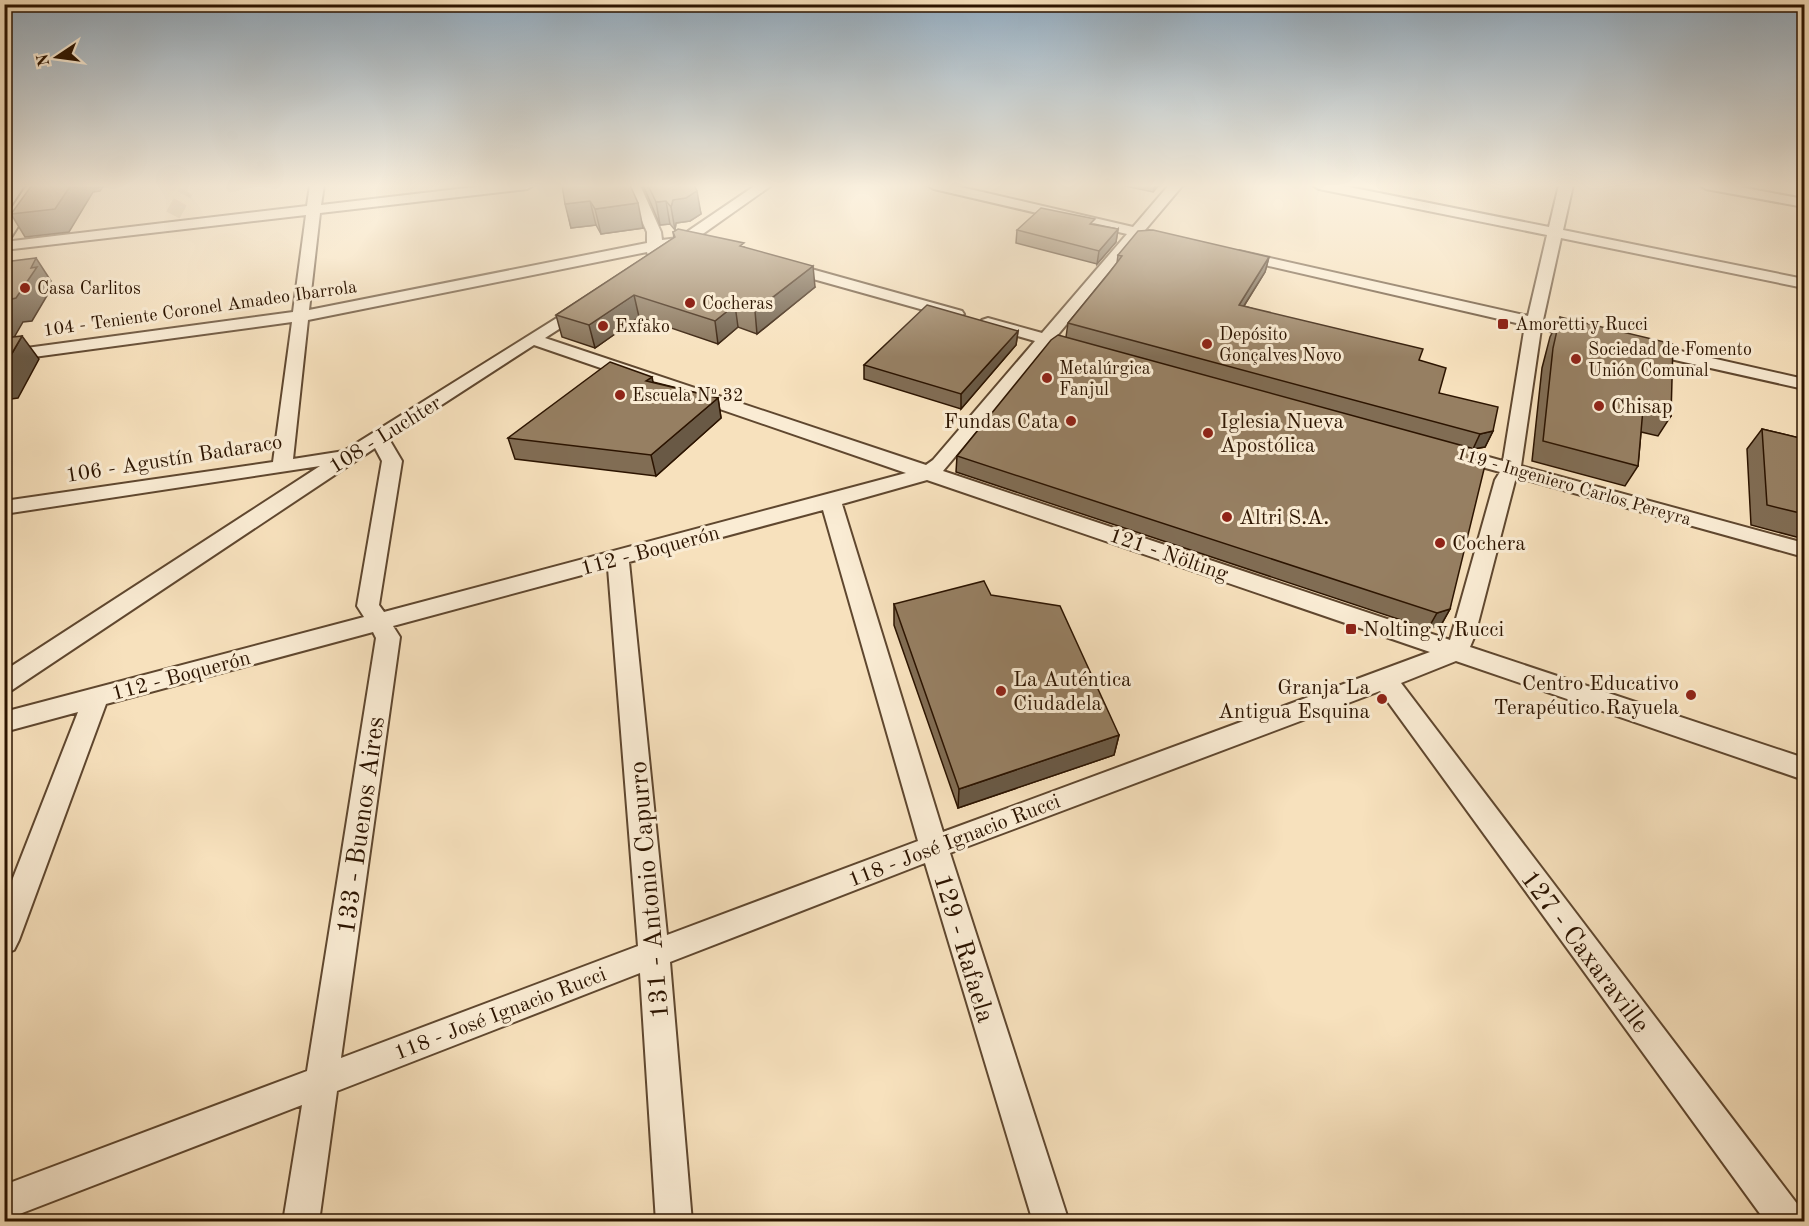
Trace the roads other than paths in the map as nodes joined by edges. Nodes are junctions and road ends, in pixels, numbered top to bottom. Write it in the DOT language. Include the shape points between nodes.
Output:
graph roads {
  1 [pos="29,242"];
  2 [pos="308,242"];
  3 [pos="653,242"];
  4 [pos="679,242"];
  5 [pos="692,242"];
  6 [pos="1126,242"];
  7 [pos="1553,242"];
  8 [pos="1601,242"];
  9 [pos="4,246"];
  10 [pos="708,246"];
  11 [pos="1226,253"];
  12 [pos="652,256"];
  13 [pos="765,261"];
  14 [pos="1804,283"];
  15 [pos="599,296"];
  16 [pos="300,316"];
  17 [pos="1534,323"];
  18 [pos="1602,338"];
  19 [pos="1045,339"];
  20 [pos="534,340"];
  21 [pos="1625,343"];
  22 [pos="1102,355"];
  23 [pos="14,357"];
  24 [pos="1804,384"];
  25 [pos="379,438"];
  26 [pos="1443,450"];
  27 [pos="351,455"];
  28 [pos="282,466"];
  29 [pos="1511,469"];
  30 [pos="928,473"];
  31 [pos="831,501"];
  32 [pos="4,508"];
  33 [pos="1804,550"];
  34 [pos="618,558"];
  35 [pos="380,622"];
  36 [pos="1456,651"];
  37 [pos="1385,680"];
  38 [pos="4,683"];
  39 [pos="96,698"];
  40 [pos="4,722"];
  41 [pos="1804,768"];
  42 [pos="934,847"];
  43 [pos="4,940"];
  44 [pos="654,954"];
  45 [pos="322,1082"];
  46 [pos="4,1203"];
  47 [pos="1791,1218"];
  48 [pos="301,1221"];
  49 [pos="674,1221"];
  50 [pos="1051,1221"];
  1 -- 9 [label="street"];
  2 -- 16 [label="street"];
  3 -- 12 [label="street"];
  4 -- 12 [label="street, 104 - Teniente Coronel Amadeo Ibarrola"];
  5 -- 10 [label="street"];
  6 -- 19 [label="street, 112 - Boquerón"];
  7 -- 17 [label="street"];
  8 -- 14 [label="street"];
  11 -- 17 [label="street"];
  12 -- 16 [label="street, 104 - Teniente Coronel Amadeo Ibarrola"];
  13 -- 19 [label="street"];
  15 -- 20 [label="street, 108 - Luchter"];
  16 -- 23 [label="street, 104 - Teniente Coronel Amadeo Ibarrola"];
  16 -- 28 [label="street"];
  17 -- 18 [label="street"];
  17 -- 29 [label="street"];
  19 -- 22 [label="street"];
  19 -- 30 [label="street, 112 - Boquerón" via="940,464"];
  20 -- 25 [label="street, 108 - Luchter"];
  20 -- 30 [label="street, 121 - Nölting"];
  21 -- 24 [label="street"];
  25 -- 27 [label="street, 108 - Luchter"];
  25 -- 35 [label="street, 133 - Buenos Aires" via="392,461 369,606"];
  26 -- 29 [label="street, 119 - Ingeniero Carlos Pereyra"];
  27 -- 28 [label="street, 106 - Agustín Badaraco"];
  27 -- 38 [label="street, 108 - Luchter"];
  28 -- 32 [label="street, 106 - Agustín Badaraco"];
  29 -- 33 [label="street, 119 - Ingeniero Carlos Pereyra"];
  29 -- 36 [label="street" via="1464,635"];
  30 -- 31 [label="street, 112 - Boquerón"];
  30 -- 36 [label="street, 121 - Nölting"];
  31 -- 34 [label="street, 112 - Boquerón"];
  31 -- 42 [label="street, 129 - Rafaela"];
  34 -- 35 [label="street, 112 - Boquerón"];
  34 -- 44 [label="street, 131 - Antonio Capurro"];
  35 -- 39 [label="street, 112 - Boquerón"];
  35 -- 45 [label="street, 133 - Buenos Aires" via="388,637"];
  36 -- 37 [label="street, 118 - José Ignacio Rucci"];
  36 -- 41 [label="street, 121 - Nölting"];
  37 -- 42 [label="street, 118 - José Ignacio Rucci"];
  37 -- 47 [label="street, 127 - Caxaraville"];
  39 -- 40 [label="street, 112 - Boquerón"];
  39 -- 43 [label="street"];
  42 -- 44 [label="street, 118 - José Ignacio Rucci"];
  42 -- 50 [label="street, 129 - Rafaela"];
  44 -- 45 [label="street, 118 - José Ignacio Rucci"];
  44 -- 49 [label="street, 131 - Antonio Capurro"];
  45 -- 46 [label="street, 118 - José Ignacio Rucci"];
  45 -- 48 [label="street, 133 - Buenos Aires"];
}
